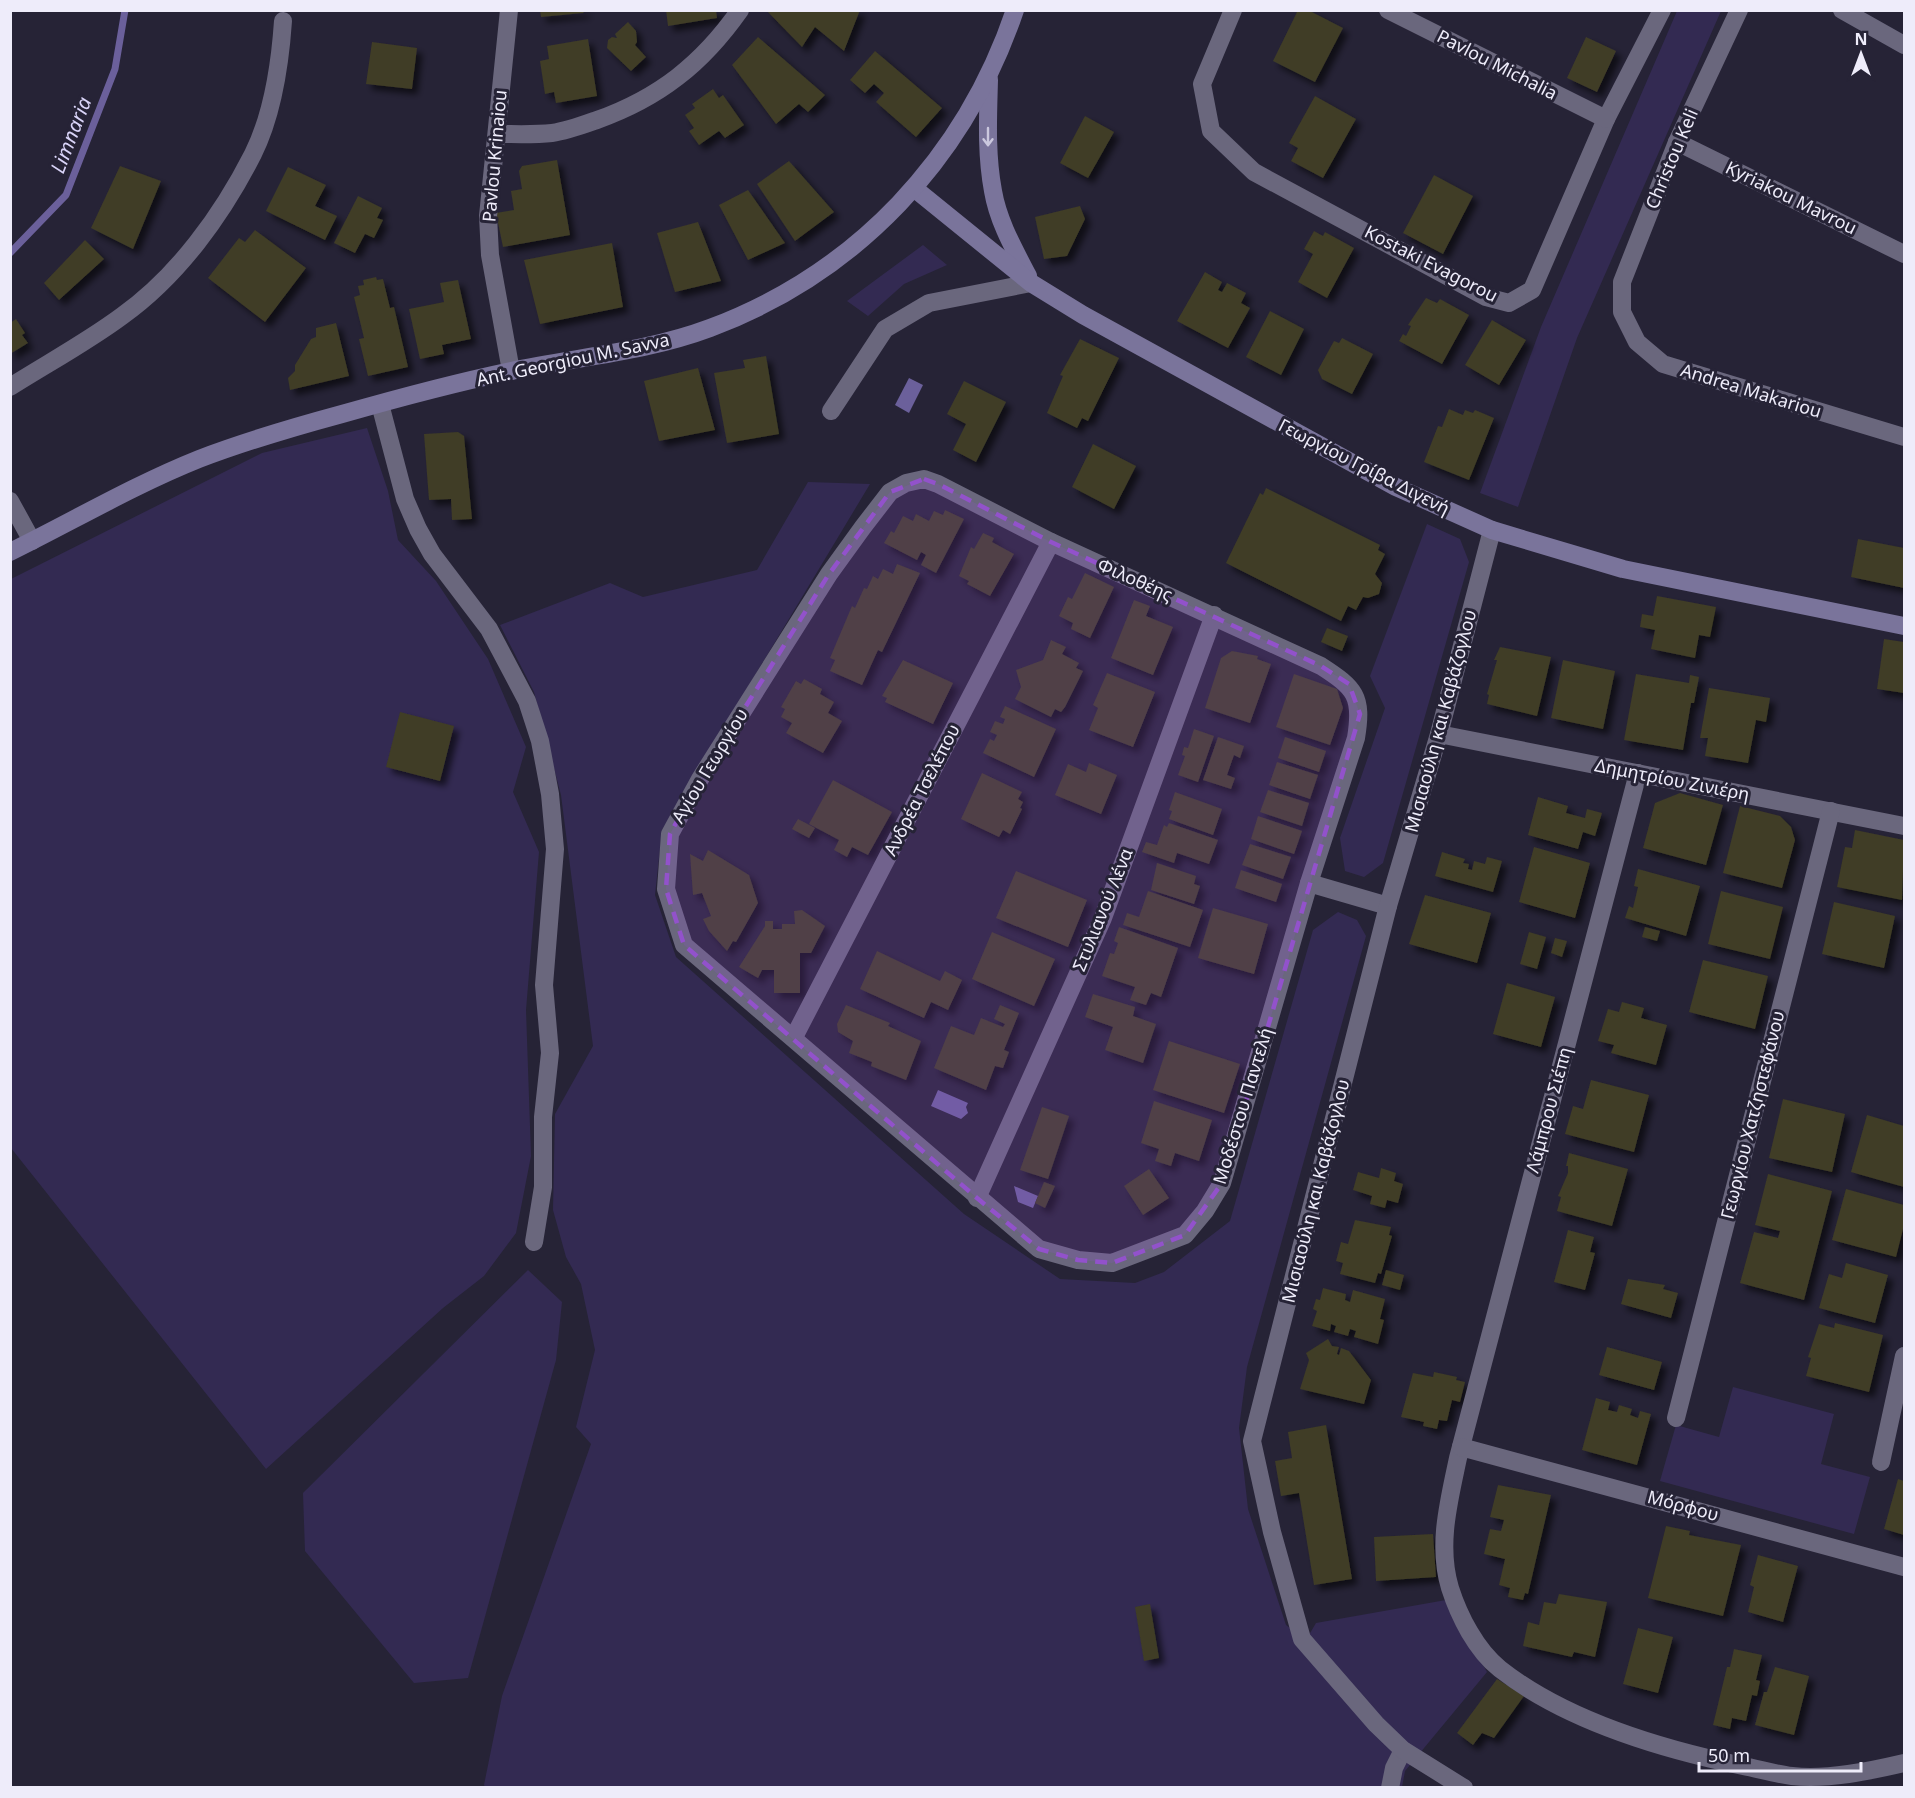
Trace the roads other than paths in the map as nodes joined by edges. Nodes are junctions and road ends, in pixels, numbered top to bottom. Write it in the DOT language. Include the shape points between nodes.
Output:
graph roads {
  1 [pos="509,10"];
  2 [pos="740,10"];
  3 [pos="1015,10"];
  4 [pos="1233,10"];
  5 [pos="1388,10"];
  6 [pos="1662,10"];
  7 [pos="1739,10"];
  8 [pos="1842,10"];
  9 [pos="283,21"];
  10 [pos="1905,45"];
  11 [pos="989,78"];
  12 [pos="1606,119"];
  13 [pos="497,134"];
  14 [pos="1677,142"];
  15 [pos="915,189"];
  16 [pos="1905,254"];
  17 [pos="1031,283"];
  18 [pos="1622,312"];
  19 [pos="511,371"];
  20 [pos="10,387"];
  21 [pos="380,404"];
  22 [pos="831,411"];
  23 [pos="1905,437"];
  24 [pos="890,492"];
  25 [pos="10,501"];
  26 [pos="1492,530"];
  27 [pos="32,541"];
  28 [pos="1051,542"];
  29 [pos="10,552"];
  30 [pos="1214,615"];
  31 [pos="1905,626"];
  32 [pos="1360,714"];
  33 [pos="1440,734"];
  34 [pos="1638,773"];
  35 [pos="1831,812"];
  36 [pos="1905,826"];
  37 [pos="1309,883"];
  38 [pos="1388,906"];
  39 [pos="794,1037"];
  40 [pos="976,1198"];
  41 [pos="534,1242"];
  42 [pos="1905,1356"];
  43 [pos="1676,1418"];
  44 [pos="1461,1447"];
  45 [pos="1881,1462"];
  46 [pos="1905,1567"];
  47 [pos="1403,1750"];
  48 [pos="1905,1764"];
  49 [pos="1390,1788"];
  50 [pos="1464,1788"];
  1 -- 13 [label="street, Pavlou Krinaiou"];
  2 -- 13 [label="street" via="712,48 679,78 644,99 554,133"];
  3 -- 11 [label="main road, Ant. Georgiou M. Savva"];
  4 -- 12 [label="street, Kostaki Evagorou" via="1202,84 1211,131 1254,172 1486,297 1509,303 1532,290"];
  5 -- 12 [label="street, Pavlou Michalia"];
  6 -- 12 [label="street, Kostaki Evagorou"];
  7 -- 14 [label="street, Christou Keli"];
  8 -- 10 [label="street"];
  9 -- 20 [label="street" via="280,64 254,152 214,220 170,274 123,316"];
  11 -- 15 [label="main road, Ant. Georgiou M. Savva" via="960,128"];
  11 -- 17 [label="main road, one-way" via="987,144 993,192 1006,232"];
  13 -- 19 [label="street, Pavlou Krinaiou" via="488,216 490,255"];
  14 -- 16 [label="street, Kyriakou Mavrou"];
  14 -- 18 [label="street, Christou Keli" via="1622,282"];
  15 -- 17 [label="main road, Γεωργίου Γρίβα Διγενή"];
  15 -- 19 [label="main road, Ant. Georgiou M. Savva" via="854,247 823,270 751,311 708,329 644,347"];
  17 -- 22 [label="street" via="929,303 885,329"];
  17 -- 26 [label="main road, Γεωργίου Γρίβα Διγενή" via="1119,337 1396,488"];
  18 -- 23 [label="street, Andrea Makariou" via="1637,342 1663,364"];
  19 -- 21 [label="main road, Ant. Georgiou M. Savva"];
  21 -- 27 [label="main road, Ant. Georgiou M. Savva" via="197,460"];
  21 -- 41 [label="street" via="405,499 418,529 432,554 489,628 527,701 540,741 550,794 555,849 544,986 550,1053 543,1117 543,1187"];
  24 -- 28 [label="street, Φιλοθέης" via="924,479 938,483"];
  24 -- 39 [label="street, Αγίου Γεωργίου" via="829,574 700,779 670,834 666,889 684,945"];
  25 -- 27 [label="street"];
  26 -- 31 [label="main road, Γεωργίου Γρίβα Διγενή" via="1623,569"];
  26 -- 33 [label="street, Μισιαούλη και Καβάζογλου"];
  27 -- 29 [label="main road, Ant. Georgiou M. Savva"];
  28 -- 30 [label="street, Φιλοθέης"];
  28 -- 39 [label="street, Ανδρέα Τσελέπου"];
  30 -- 32 [label="street, Φιλοθέης" via="1321,666 1349,684 1358,699"];
  30 -- 40 [label="street, Στυλιανού Λένα" via="1103,918"];
  32 -- 37 [label="street, Μοδέστου Παντελή" via="1356,738"];
  33 -- 34 [label="street, Δημητρίου Ζινιέρη"];
  33 -- 38 [label="street, Μισιαούλη και Καβάζογλου"];
  34 -- 35 [label="street, Δημητρίου Ζινιέρη"];
  34 -- 44 [label="street, Λάμπρου Σιέπη"];
  35 -- 36 [label="street, Δημητρίου Ζινιέρη"];
  35 -- 43 [label="street, Γεωργίου Χατζηστεφάνου"];
  37 -- 38 [label="street"];
  37 -- 40 [label="street, Μοδέστου Παντελή" via="1222,1183 1206,1211 1185,1235 1112,1263 1078,1260 1039,1249"];
  38 -- 47 [label="street, Μισιαούλη και Καβάζογλου" via="1252,1441 1302,1639"];
  39 -- 40 [label="street, Αγίου Γεωργίου"];
  42 -- 45 [label="street"];
  44 -- 46 [label="street, Μόρφου"];
  44 -- 48 [label="street, Λάμπρου Σιέπη" via="1448,1508 1444,1556 1464,1622 1498,1668 1538,1694 1601,1725 1682,1753 1793,1776 1865,1772"];
  47 -- 49 [label="street"];
  47 -- 50 [label="street, Μισιαούλη και Καβάζογλου"];
}
